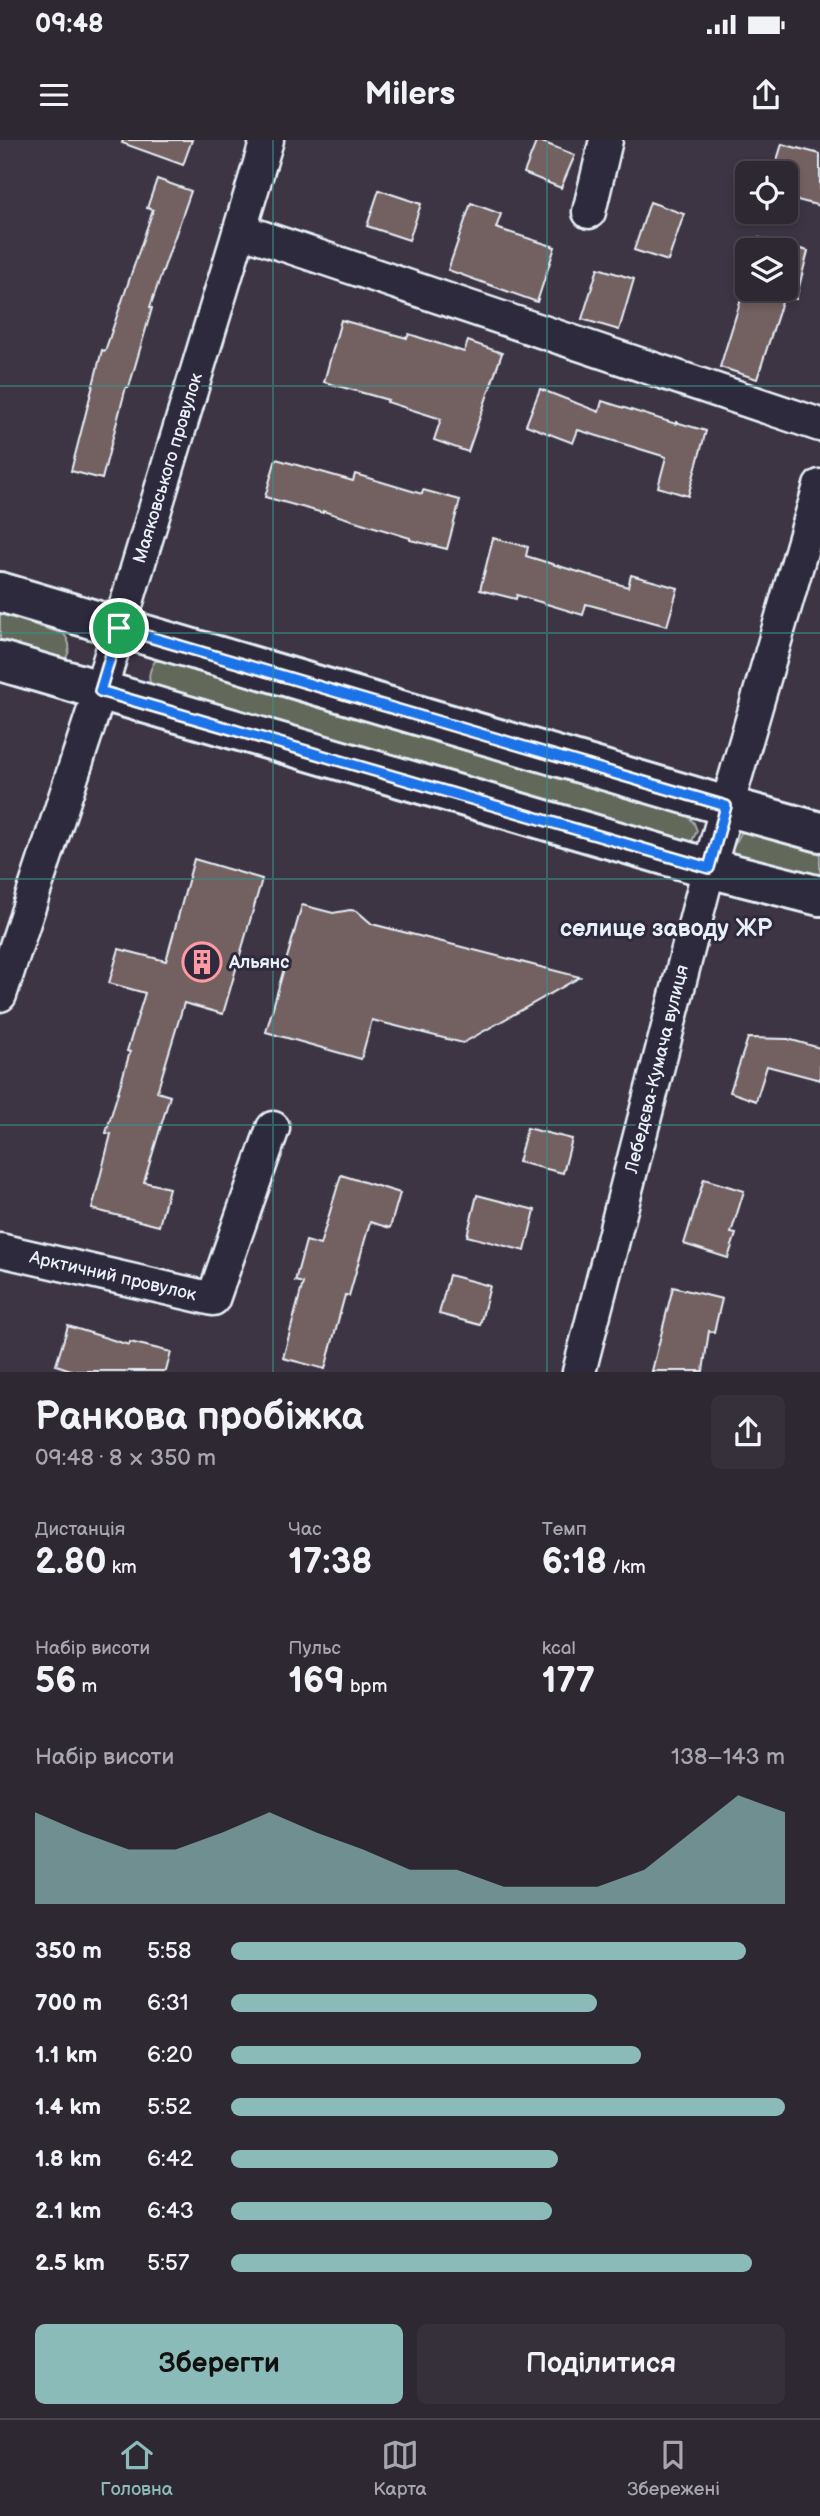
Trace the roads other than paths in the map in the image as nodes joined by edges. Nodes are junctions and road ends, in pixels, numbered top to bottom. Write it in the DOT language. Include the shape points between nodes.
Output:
graph roads {
  1 [pos="267,140"];
  2 [pos="606,140"];
  3 [pos="589,212"];
  4 [pos="240,230"];
  5 [pos="820,425"];
  6 [pos="820,486"];
  7 [pos="0,592"];
  8 [pos="119,628"];
  9 [pos="0,660"];
  10 [pos="100,691"];
  11 [pos="726,806"];
  12 [pos="820,832"];
  13 [pos="709,868"];
  14 [pos="820,896"];
  15 [pos="0,995"];
  16 [pos="273,1128"];
  17 [pos="0,1250"];
  18 [pos="579,1371"];
  1 -- 4 [label="street, Маяковського провулок"];
  2 -- 3 [label="street"];
  4 -- 5 [label="street"];
  4 -- 8 [label="street, Маяковського провулок"];
  6 -- 11 [label="street, Лебедєва-Кумача вулиця"];
  7 -- 8 [label="main road"];
  8 -- 10 [label="street, Маяковського провулок"];
  8 -- 11 [label="main road"];
  9 -- 10 [label="main road"];
  10 -- 13 [label="main road"];
  10 -- 15 [label="street, Маяковського провулок"];
  11 -- 12 [label="main road"];
  11 -- 13 [label="street, Лебедєва-Кумача вулиця"];
  13 -- 14 [label="main road"];
  13 -- 18 [label="street, Лебедєва-Кумача вулиця"];
  16 -- 17 [label="street, Арктичний провулок" via="213,1299"];
}
